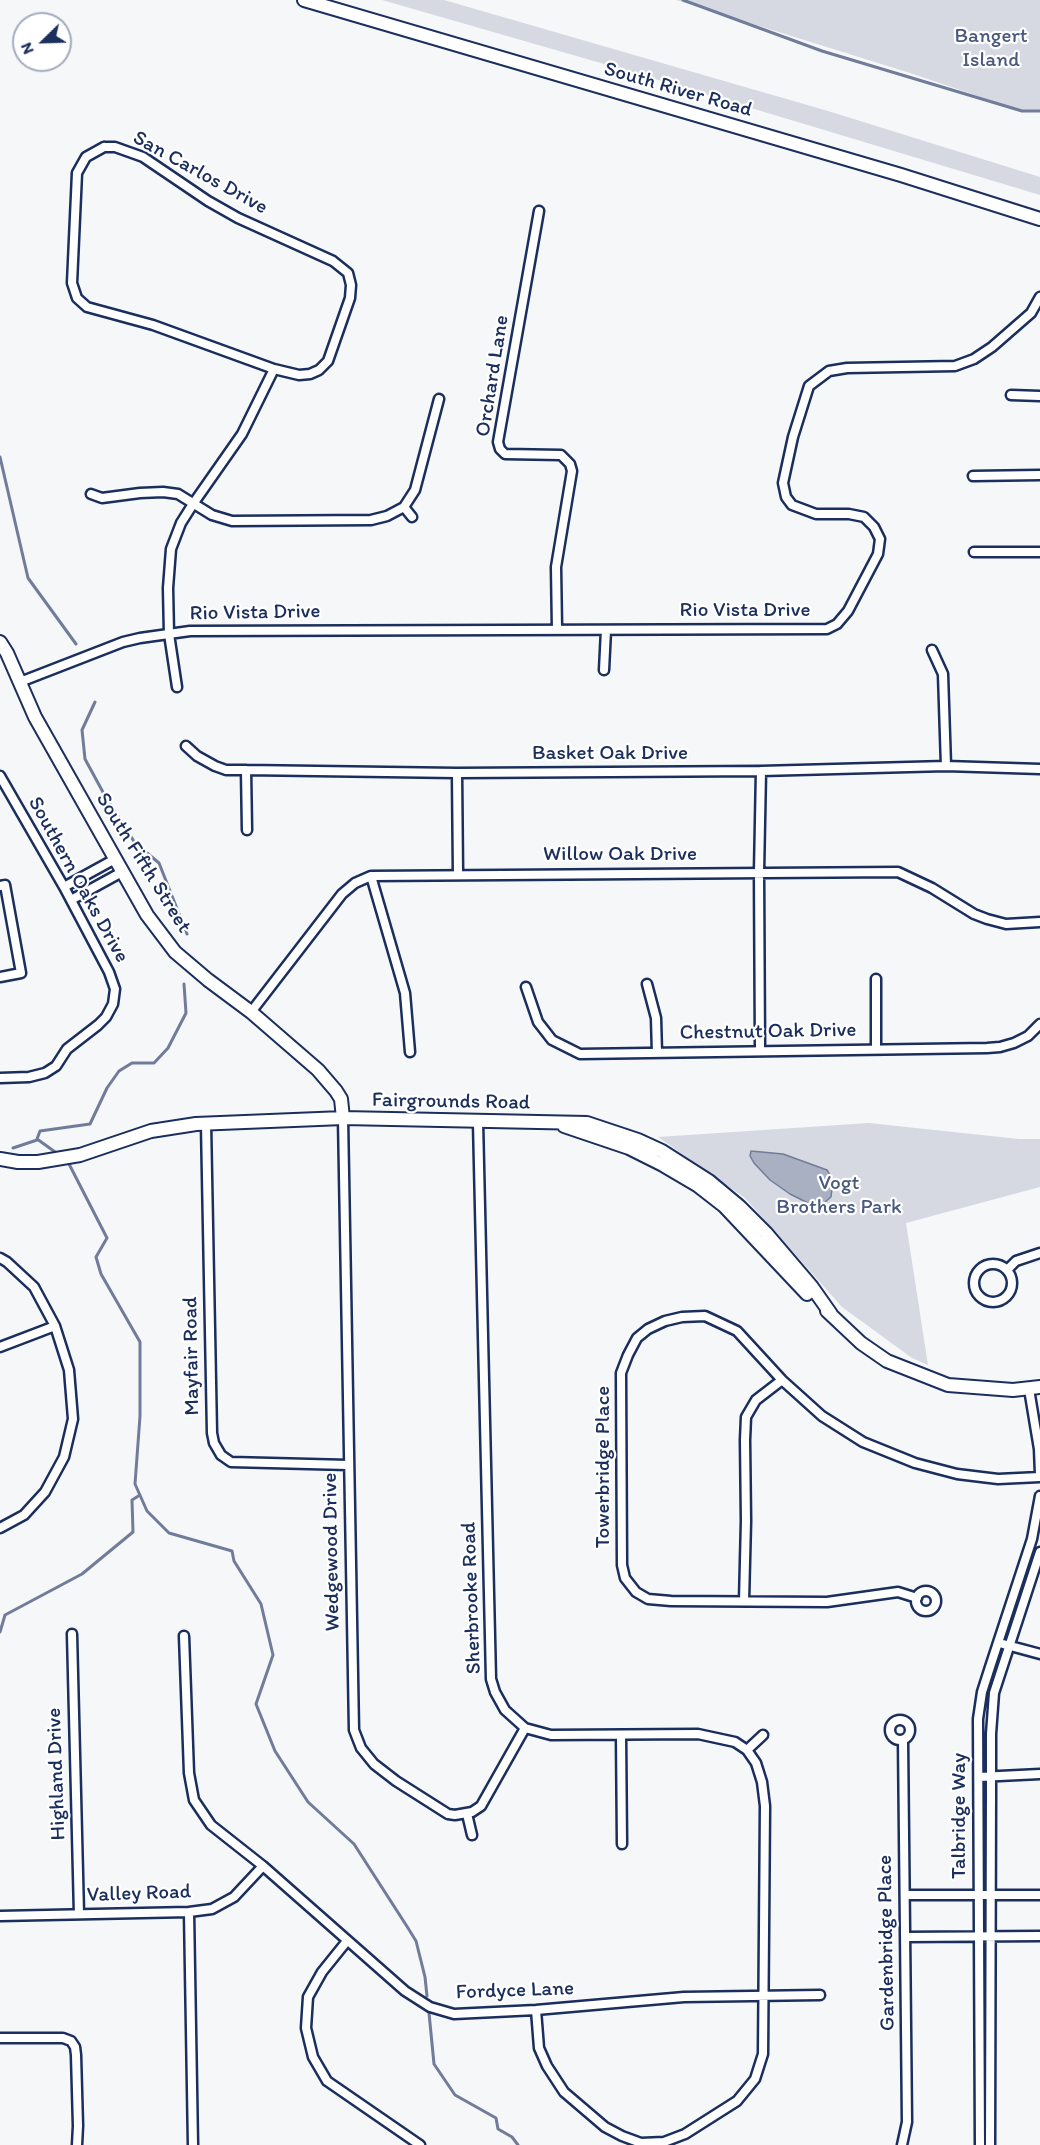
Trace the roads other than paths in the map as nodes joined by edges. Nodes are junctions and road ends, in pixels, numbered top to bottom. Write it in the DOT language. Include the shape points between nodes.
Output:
graph roads {
  1 [pos="304,0"];
  2 [pos="539,211"];
  3 [pos="1040,219"];
  4 [pos="1040,297"];
  5 [pos="274,369"];
  6 [pos="1011,395"];
  7 [pos="1040,396"];
  8 [pos="439,399"];
  9 [pos="1040,475"];
  10 [pos="973,476"];
  11 [pos="91,494"];
  12 [pos="193,504"];
  13 [pos="404,507"];
  14 [pos="412,517"];
  15 [pos="974,552"];
  16 [pos="1040,552"];
  17 [pos="557,629"];
  18 [pos="606,630"];
  19 [pos="169,634"];
  20 [pos="0,642"];
  21 [pos="932,650"];
  22 [pos="604,670"];
  23 [pos="20,682"];
  24 [pos="177,687"];
  25 [pos="186,746"];
  26 [pos="946,766"];
  27 [pos="1040,769"];
  28 [pos="246,770"];
  29 [pos="761,771"];
  30 [pos="457,773"];
  31 [pos="0,776"];
  32 [pos="247,830"];
  33 [pos="115,859"];
  34 [pos="122,872"];
  35 [pos="759,872"];
  36 [pos="458,874"];
  37 [pos="371,876"];
  38 [pos="3,885"];
  39 [pos="64,887"];
  40 [pos="71,900"];
  41 [pos="1040,922"];
  42 [pos="0,977"];
  43 [pos="876,979"];
  44 [pos="647,984"];
  45 [pos="526,987"];
  46 [pos="251,1012"];
  47 [pos="1040,1023"];
  48 [pos="876,1048"];
  49 [pos="760,1050"];
  50 [pos="410,1052"];
  51 [pos="657,1053"];
  52 [pos="0,1078"];
  53 [pos="343,1118"];
  54 [pos="478,1122"];
  55 [pos="206,1124"];
  56 [pos="0,1159"];
  57 [pos="1040,1253"];
  58 [pos="0,1258"];
  59 [pos="1007,1270"];
  60 [pos="55,1326"];
  61 [pos="0,1347"];
  62 [pos="782,1380"];
  63 [pos="1035,1388"];
  64 [pos="348,1465"];
  65 [pos="1040,1475"];
  66 [pos="1040,1496"];
  67 [pos="0,1528"];
  68 [pos="1040,1552"];
  69 [pos="917,1598"];
  70 [pos="744,1601"];
  71 [pos="72,1634"];
  72 [pos="184,1636"];
  73 [pos="998,1642"];
  74 [pos="1008,1646"];
  75 [pos="1040,1654"];
  76 [pos="525,1728"];
  77 [pos="621,1735"];
  78 [pos="763,1735"];
  79 [pos="903,1740"];
  80 [pos="747,1750"];
  81 [pos="1040,1774"];
  82 [pos="991,1776"];
  83 [pos="979,1777"];
  84 [pos="467,1814"];
  85 [pos="472,1835"];
  86 [pos="621,1844"];
  87 [pos="263,1866"];
  88 [pos="990,1894"];
  89 [pos="1040,1894"];
  90 [pos="905,1895"];
  91 [pos="978,1895"];
  92 [pos="189,1912"];
  93 [pos="79,1914"];
  94 [pos="0,1916"];
  95 [pos="990,1936"];
  96 [pos="1040,1936"];
  97 [pos="906,1937"];
  98 [pos="979,1937"];
  99 [pos="347,1941"];
  100 [pos="820,1995"];
  101 [pos="764,1996"];
  102 [pos="536,2010"];
  103 [pos="0,2038"];
  104 [pos="77,2145"];
  105 [pos="193,2145"];
  106 [pos="420,2145"];
  107 [pos="902,2145"];
  108 [pos="980,2145"];
  109 [pos="990,2145"];
  1 -- 3 [label="street, South River Road"];
  2 -- 17 [label="street, Orchard Lane" via="498,441 505,454 561,455 570,464 556,567"];
  4 -- 18 [label="street, Rio Vista Drive" via="1031,313 992,347 955,366 847,368 829,371 809,386 783,483 786,497 792,506 816,514 864,517 880,539 878,554 837,624 827,629"];
  5 -- 5 [label="street, San Carlos Drive" via="153,325 87,307 76,298 72,283 76,173 86,157 104,147 115,147 143,158 238,218 333,261 348,273 350,298 327,361 310,374"];
  5 -- 12 [label="street" via="242,434"];
  6 -- 7 [label="street"];
  8 -- 13 [label="street" via="415,490"];
  9 -- 10 [label="street"];
  11 -- 12 [label="street" via="102,498 163,492 178,494"];
  12 -- 13 [label="street" via="232,521 371,520"];
  12 -- 19 [label="street" via="171,549"];
  13 -- 14 [label="street"];
  15 -- 16 [label="street"];
  17 -- 18 [label="street, Rio Vista Drive"];
  17 -- 19 [label="street, Rio Vista Drive"];
  18 -- 22 [label="street"];
  19 -- 23 [label="street, Rio Vista Drive" via="123,642"];
  19 -- 24 [label="street"];
  20 -- 23 [label="street, South Fifth Street"];
  21 -- 26 [label="street" via="943,674"];
  23 -- 33 [label="street, South Fifth Street" via="35,717"];
  25 -- 28 [label="street, Basket Oak Drive" via="215,766"];
  26 -- 27 [label="street, Basket Oak Drive"];
  26 -- 29 [label="street, Basket Oak Drive"];
  28 -- 30 [label="street, Basket Oak Drive"];
  28 -- 32 [label="street"];
  29 -- 30 [label="street, Basket Oak Drive"];
  29 -- 35 [label="street"];
  30 -- 36 [label="street"];
  31 -- 39 [label="street, Southern Oaks Drive"];
  33 -- 34 [label="street, South Fifth Street"];
  33 -- 39 [label="street"];
  34 -- 40 [label="street"];
  34 -- 46 [label="street, South Fifth Street" via="175,952"];
  35 -- 36 [label="street, Willow Oak Drive"];
  35 -- 41 [label="street, Willow Oak Drive" via="898,872 987,919 1006,924"];
  35 -- 49 [label="street"];
  36 -- 37 [label="street, Willow Oak Drive"];
  37 -- 46 [label="street, Willow Oak Drive" via="342,894"];
  37 -- 50 [label="street" via="405,993"];
  38 -- 42 [label="street" via="21,973"];
  39 -- 40 [label="street, Southern Oaks Drive"];
  40 -- 52 [label="street, Southern Oaks Drive" via="109,972 115,989 113,1004 98,1025 67,1050 56,1066 29,1077"];
  43 -- 48 [label="street"];
  44 -- 51 [label="street" via="656,1018"];
  45 -- 51 [label="street, Chestnut Oak Drive" via="538,1022 552,1040 566,1048 580,1054"];
  46 -- 53 [label="street, South Fifth Street" via="298,1051 336,1091"];
  47 -- 48 [label="street, Chestnut Oak Drive" via="1028,1035 1000,1047"];
  48 -- 49 [label="street, Chestnut Oak Drive"];
  49 -- 51 [label="street, Chestnut Oak Drive"];
  53 -- 54 [label="street, Fairgrounds Road"];
  53 -- 55 [label="street, Fairgrounds Road"];
  53 -- 64 [label="street, Wedgewood Drive"];
  54 -- 63 [label="street, Fairgrounds Road" via="587,1123 662,1151 740,1206 831,1314 887,1361 948,1385"];
  54 -- 76 [label="street, Sherbrooke Road" via="491,1679 505,1710"];
  55 -- 56 [label="street, Fairgrounds Road" via="151,1131 93,1151 38,1162"];
  55 -- 64 [label="street, Mayfair Road" via="214,1443 231,1462"];
  57 -- 59 [label="street" via="1016,1261"];
  58 -- 60 [label="street" via="34,1287"];
  59 -- 59 [label="street" via="995,1264 979,1269 973,1285 977,1295 992,1303 1006,1297 1012,1283"];
  60 -- 61 [label="street"];
  60 -- 67 [label="street" via="69,1370 73,1419 64,1457 45,1492 24,1515"];
  62 -- 65 [label="street, Towerbridge Place" via="822,1416 855,1437 915,1462 957,1474 998,1479"];
  62 -- 70 [label="street" via="756,1400 747,1417"];
  62 -- 70 [label="street, Towerbridge Place" via="737,1331 705,1316 682,1317 648,1329 637,1338 621,1374 625,1578 648,1599"];
  63 -- 65 [label="street"];
  64 -- 84 [label="street, Wedgewood Drive" via="354,1730 361,1748 374,1764 396,1781 448,1814"];
  66 -- 73 [label="street, Talbridge Way" via="1032,1539"];
  68 -- 74 [label="street, Talbridge Way"];
  69 -- 70 [label="street, Towerbridge Place" via="898,1592 827,1602"];
  71 -- 93 [label="street, Highland Drive"];
  72 -- 87 [label="street, Fordyce Lane" via="189,1773 194,1800 211,1825"];
  73 -- 74 [label="street"];
  73 -- 83 [label="street, Talbridge Way" via="978,1719"];
  74 -- 75 [label="street"];
  74 -- 82 [label="street, Talbridge Way" via="994,1693"];
  76 -- 77 [label="street" via="551,1735"];
  76 -- 84 [label="street" via="481,1806"];
  77 -- 80 [label="street" via="698,1734 735,1742"];
  77 -- 86 [label="street"];
  78 -- 80 [label="street"];
  79 -- 90 [label="street, Gardenbridge Place"];
  80 -- 101 [label="street" via="758,1767 765,1806"];
  81 -- 82 [label="street"];
  82 -- 83 [label="street"];
  82 -- 88 [label="street, Talbridge Way"];
  83 -- 91 [label="street, Talbridge Way"];
  84 -- 85 [label="street"];
  87 -- 92 [label="street, Valley Road" via="234,1897 212,1909"];
  87 -- 99 [label="street, Fordyce Lane"];
  88 -- 89 [label="street"];
  88 -- 91 [label="street"];
  88 -- 95 [label="street, Talbridge Way"];
  90 -- 91 [label="street"];
  90 -- 97 [label="street, Gardenbridge Place"];
  91 -- 98 [label="street, Talbridge Way"];
  92 -- 93 [label="street, Valley Road"];
  92 -- 105 [label="street"];
  93 -- 94 [label="street, Valley Road"];
  95 -- 96 [label="street"];
  95 -- 98 [label="street"];
  95 -- 109 [label="street, Talbridge Way"];
  97 -- 98 [label="street"];
  97 -- 107 [label="street, Gardenbridge Place" via="907,2122"];
  98 -- 108 [label="street, Talbridge Way"];
  99 -- 102 [label="street, Fordyce Lane" via="405,1992 430,2007 454,2014"];
  99 -- 106 [label="street" via="308,1997 306,2028 313,2057 327,2081"];
  100 -- 101 [label="street, Fordyce Lane"];
  101 -- 102 [label="street, Fordyce Lane" via="684,1997"];
  101 -- 102 [label="street" via="763,2054 755,2079 737,2101 685,2134 664,2142 641,2144 604,2127 564,2092 539,2048"];
  103 -- 104 [label="street" via="71,2041 76,2055"];
}
